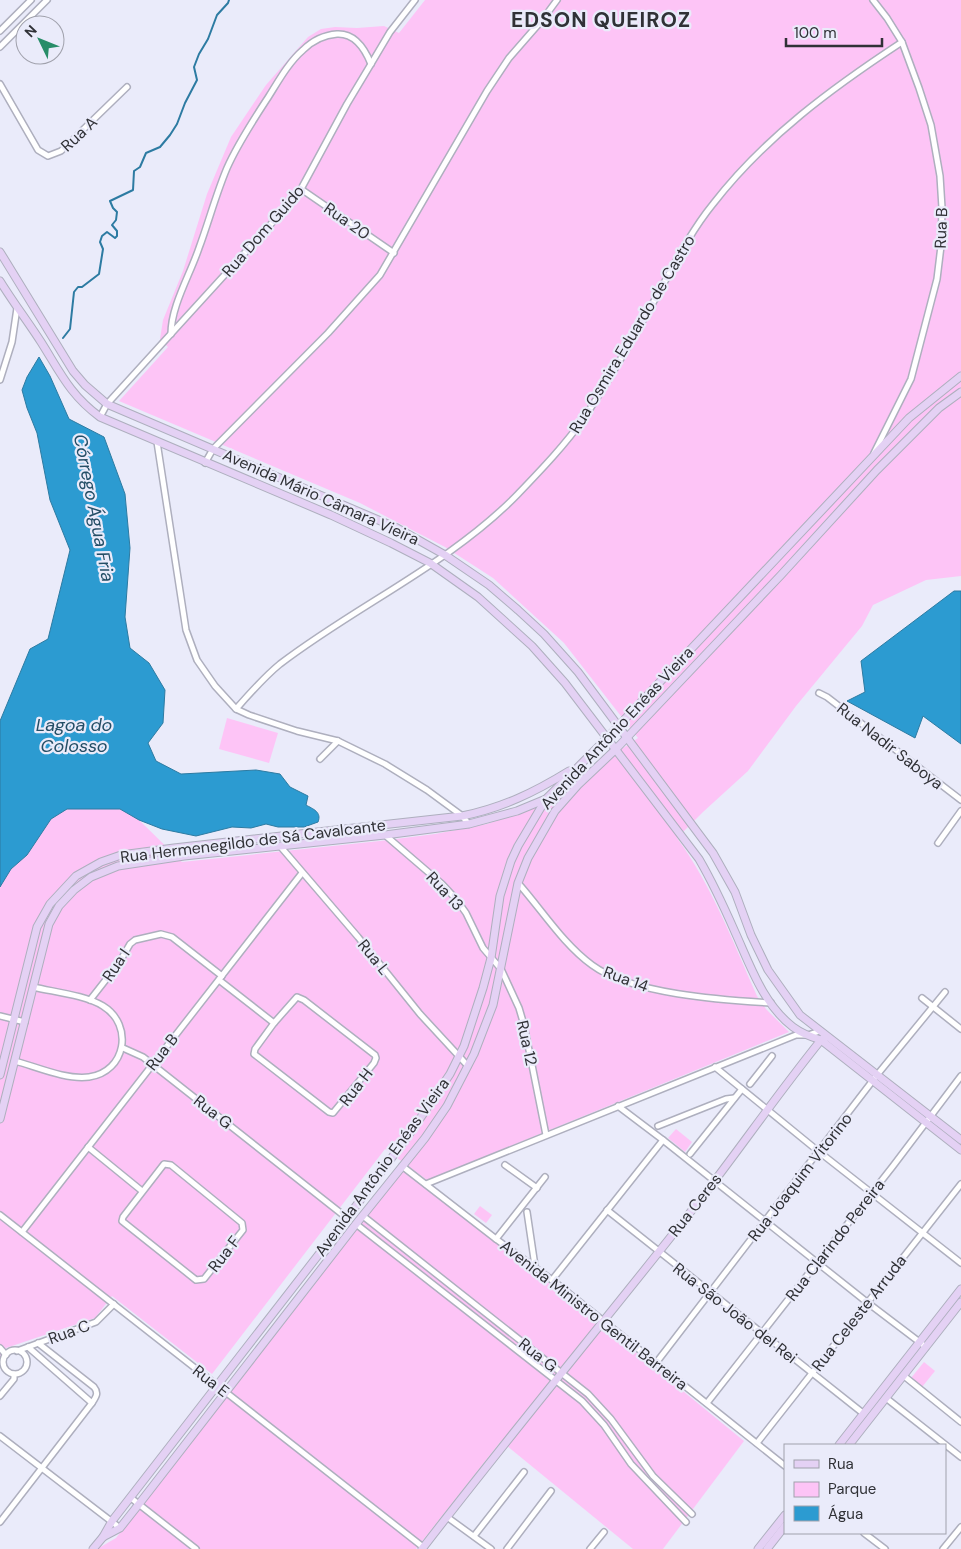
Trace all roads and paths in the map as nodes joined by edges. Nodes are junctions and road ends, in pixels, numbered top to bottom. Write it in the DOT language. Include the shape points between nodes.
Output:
graph roads {
  1 [pos="31,0"];
  2 [pos="47,0"];
  3 [pos="415,0"];
  4 [pos="557,0"];
  5 [pos="873,0"];
  6 [pos="0,31"];
  7 [pos="902,42"];
  8 [pos="0,47"];
  9 [pos="371,64"];
  10 [pos="0,84"];
  11 [pos="127,87"];
  12 [pos="301,189"];
  13 [pos="0,252"];
  14 [pos="394,253"];
  15 [pos="0,281"];
  16 [pos="3,293"];
  17 [pos="17,308"];
  18 [pos="171,335"];
  19 [pos="961,376"];
  20 [pos="0,380"];
  21 [pos="961,392"];
  22 [pos="107,404"];
  23 [pos="100,417"];
  24 [pos="157,442"];
  25 [pos="213,449"];
  26 [pos="871,458"];
  27 [pos="206,463"];
  28 [pos="445,555"];
  29 [pos="430,563"];
  30 [pos="819,693"];
  31 [pos="236,708"];
  32 [pos="618,726"];
  33 [pos="608,737"];
  34 [pos="626,737"];
  35 [pos="338,741"];
  36 [pos="616,749"];
  37 [pos="320,759"];
  38 [pos="580,765"];
  39 [pos="546,799"];
  40 [pos="961,800"];
  41 [pos="961,811"];
  42 [pos="462,816"];
  43 [pos="469,824"];
  44 [pos="385,835"];
  45 [pos="938,843"];
  46 [pos="280,846"];
  47 [pos="302,873"];
  48 [pos="518,882"];
  49 [pos="491,958"];
  50 [pos="502,969"];
  51 [pos="220,978"];
  52 [pos="33,987"];
  53 [pos="945,992"];
  54 [pos="922,998"];
  55 [pos="90,1000"];
  56 [pos="771,1003"];
  57 [pos="932,1007"];
  58 [pos="0,1016"];
  59 [pos="13,1019"];
  60 [pos="25,1022"];
  61 [pos="274,1023"];
  62 [pos="961,1029"];
  63 [pos="820,1031"];
  64 [pos="808,1036"];
  65 [pos="824,1038"];
  66 [pos="123,1048"];
  67 [pos="459,1056"];
  68 [pos="772,1056"];
  69 [pos="15,1061"];
  70 [pos="152,1065"];
  71 [pos="468,1066"];
  72 [pos="715,1067"];
  73 [pos="0,1075"];
  74 [pos="961,1076"];
  75 [pos="875,1078"];
  76 [pos="746,1088"];
  77 [pos="735,1098"];
  78 [pos="618,1106"];
  79 [pos="766,1110"];
  80 [pos="0,1119"];
  81 [pos="927,1119"];
  82 [pos="658,1126"];
  83 [pos="546,1134"];
  84 [pos="662,1140"];
  85 [pos="961,1140"];
  86 [pos="88,1148"];
  87 [pos="961,1150"];
  88 [pos="818,1152"];
  89 [pos="690,1154"];
  90 [pos="505,1165"];
  91 [pos="402,1166"];
  92 [pos="545,1178"];
  93 [pos="714,1181"];
  94 [pos="426,1184"];
  95 [pos="961,1184"];
  96 [pos="537,1188"];
  97 [pos="142,1191"];
  98 [pos="872,1193"];
  99 [pos="607,1210"];
  100 [pos="527,1212"];
  101 [pos="0,1215"];
  102 [pos="362,1216"];
  103 [pos="347,1218"];
  104 [pos="765,1222"];
  105 [pos="356,1224"];
  106 [pos="22,1232"];
  107 [pos="922,1234"];
  108 [pos="496,1239"];
  109 [pos="658,1252"];
  110 [pos="817,1262"];
  111 [pos="961,1263"];
  112 [pos="536,1267"];
  113 [pos="552,1280"];
  114 [pos="961,1289"];
  115 [pos="710,1293"];
  116 [pos="961,1302"];
  117 [pos="868,1303"];
  118 [pos="114,1304"];
  119 [pos="604,1321"];
  120 [pos="761,1334"];
  121 [pos="920,1342"];
  122 [pos="38,1343"];
  123 [pos="28,1347"];
  124 [pos="926,1347"];
  125 [pos="0,1348"];
  126 [pos="17,1351"];
  127 [pos="6,1355"];
  128 [pos="39,1357"];
  129 [pos="2,1360"];
  130 [pos="656,1362"];
  131 [pos="27,1363"];
  132 [pos="561,1373"];
  133 [pos="812,1373"];
  134 [pos="14,1374"];
  135 [pos="904,1376"];
  136 [pos="556,1379"];
  137 [pos="217,1386"];
  138 [pos="225,1392"];
  139 [pos="0,1396"];
  140 [pos="886,1398"];
  141 [pos="92,1403"];
  142 [pos="707,1403"];
  143 [pos="864,1414"];
  144 [pos="961,1422"];
  145 [pos="0,1436"];
  146 [pos="758,1443"];
  147 [pos="841,1444"];
  148 [pos="850,1444"];
  149 [pos="944,1444"];
  150 [pos="946,1445"];
  151 [pos="961,1457"];
  152 [pos="784,1465"];
  153 [pos="42,1468"];
  154 [pos="524,1472"];
  155 [pos="551,1491"];
  156 [pos="131,1498"];
  157 [pos="139,1504"];
  158 [pos="687,1510"];
  159 [pos="692,1514"];
  160 [pos="681,1516"];
  161 [pos="784,1516"];
  162 [pos="446,1517"];
  163 [pos="112,1521"];
  164 [pos="0,1522"];
  165 [pos="686,1522"];
  166 [pos="784,1527"];
  167 [pos="961,1527"];
  168 [pos="120,1528"];
  169 [pos="604,1532"];
  170 [pos="865,1534"];
  171 [pos="474,1536"];
  172 [pos="103,1537"];
  173 [pos="422,1548"];
  174 [pos="93,1549"];
  175 [pos="196,1549"];
  176 [pos="491,1549"];
  177 [pos="507,1549"];
  178 [pos="590,1549"];
  179 [pos="758,1549"];
  180 [pos="766,1549"];
  181 [pos="885,1549"];
  182 [pos="943,1549"];
  1 -- 6 [label="street"];
  2 -- 8 [label="street"];
  3 -- 9 [label="street, Rua Dom Guido"];
  4 -- 14 [label="street" via="509,58 487,92"];
  5 -- 7 [label="street, Rua B"];
  7 -- 26 [label="street, Rua B" via="930,125 940,176 941,246 937,279 909,386"];
  7 -- 28 [label="street, Rua Osmira Eduardo de Castro" via="821,98 776,137 727,187 680,253 633,338 574,432 501,510"];
  9 -- 12 [label="street, Rua Dom Guido"];
  9 -- 18 [label="street" via="351,36 332,34 304,49 291,64 250,125 228,166 172,316"];
  10 -- 11 [label="street, Rua A" via="38,150 48,156 61,152"];
  12 -- 14 [label="street, Rua 20"];
  12 -- 18 [label="street, Rua Dom Guido"];
  13 -- 22 [label="street, Avenida Mário Câmara Vieira" via="73,371"];
  14 -- 25 [label="street" via="356,303"];
  15 -- 16 [label="street, Avenida Mário Câmara Vieira"];
  16 -- 17 [label="street, Avenida Mário Câmara Vieira"];
  17 -- 20 [label="street" via="12,342"];
  17 -- 23 [label="street, Avenida Mário Câmara Vieira" via="64,381"];
  18 -- 22 [label="street, Rua Dom Guido"];
  19 -- 26 [label="street, Avenida Antônio Enéas Vieira" via="921,407"];
  21 -- 34 [label="street, Avenida Antônio Enéas Vieira" via="939,408 883,463"];
  22 -- 23 [label="street, Rua Dom Guido"];
  22 -- 25 [label="street, Avenida Mário Câmara Vieira"];
  23 -- 24 [label="street, Avenida Mário Câmara Vieira"];
  24 -- 27 [label="street, Avenida Mário Câmara Vieira"];
  24 -- 31 [label="street" via="186,630 197,660"];
  25 -- 27 [label="street"];
  25 -- 28 [label="street, Avenida Mário Câmara Vieira" via="398,528"];
  26 -- 32 [label="street, Avenida Antônio Enéas Vieira"];
  27 -- 29 [label="street, Avenida Mário Câmara Vieira" via="331,515"];
  28 -- 29 [label="street, Rua Osmira Eduardo de Castro"];
  28 -- 32 [label="street, Avenida Mário Câmara Vieira" via="489,585 544,634 578,672"];
  29 -- 31 [label="street, Rua Osmira Eduardo de Castro" via="279,665"];
  29 -- 33 [label="street, Avenida Mário Câmara Vieira" via="478,597 532,646"];
  30 -- 40 [label="street, Rua Nadir Saboya"];
  31 -- 35 [label="street" via="269,722"];
  32 -- 33 [label="street, Avenida Antônio Enéas Vieira"];
  32 -- 34 [label="street, Avenida Mário Câmara Vieira"];
  33 -- 36 [label="street, Avenida Mário Câmara Vieira"];
  33 -- 38 [label="street, Avenida Antônio Enéas Vieira"];
  34 -- 36 [label="street, Avenida Antônio Enéas Vieira"];
  34 -- 63 [label="street, Avenida Mário Câmara Vieira" via="713,853 735,892 768,970 800,1015"];
  35 -- 37 [label="street"];
  35 -- 42 [label="street" via="385,764"];
  36 -- 48 [label="street, Avenida Antônio Enéas Vieira" via="555,811"];
  36 -- 56 [label="street, Avenida Mário Câmara Vieira" via="699,860 758,983"];
  38 -- 39 [label="street, Avenida Antônio Enéas Vieira"];
  38 -- 42 [label="street, Rua Hermenegildo de Sá Cavalcante" via="512,802"];
  39 -- 43 [label="street, Rua Hermenegildo de Sá Cavalcante"];
  39 -- 49 [label="street, Avenida Antônio Enéas Vieira" via="518,846 507,872"];
  41 -- 45 [label="street"];
  42 -- 43 [label="street"];
  42 -- 59 [label="street, Rua Hermenegildo de Sá Cavalcante" via="174,848 121,855 101,862 66,885 39,921"];
  43 -- 44 [label="street, Rua Hermenegildo de Sá Cavalcante"];
  44 -- 46 [label="street, Rua Hermenegildo de Sá Cavalcante"];
  44 -- 49 [label="street, Rua 13" via="451,893"];
  46 -- 47 [label="street, Rua L"];
  46 -- 52 [label="street, Rua Hermenegildo de Sá Cavalcante" via="118,866 91,878 64,900 49,924"];
  47 -- 51 [label="street, Rua B"];
  47 -- 67 [label="street, Rua L"];
  48 -- 50 [label="street, Avenida Antônio Enéas Vieira"];
  48 -- 56 [label="street, Rua 14" via="580,956 603,973 661,990"];
  49 -- 50 [label="street, Rua 12"];
  49 -- 67 [label="street, Avenida Antônio Enéas Vieira"];
  50 -- 71 [label="street, Avenida Antônio Enéas Vieira" via="493,1004"];
  50 -- 83 [label="street, Rua 12" via="524,1025"];
  51 -- 55 [label="street, Rua I" via="170,935 161,934 130,944"];
  51 -- 61 [label="street"];
  51 -- 70 [label="street, Rua B"];
  52 -- 55 [label="street"];
  52 -- 60 [label="street, Rua Hermenegildo de Sá Cavalcante"];
  53 -- 57 [label="street, Rua Joaquim Vitorino"];
  54 -- 57 [label="street"];
  55 -- 66 [label="street" via="103,1006 116,1020"];
  56 -- 64 [label="street, Avenida Mário Câmara Vieira" via="792,1027"];
  57 -- 62 [label="street"];
  57 -- 75 [label="street, Rua Joaquim Vitorino"];
  58 -- 59 [label="street"];
  59 -- 60 [label="street"];
  59 -- 73 [label="street, Rua Hermenegildo de Sá Cavalcante"];
  60 -- 69 [label="street, Rua Hermenegildo de Sá Cavalcante"];
  61 -- 61 [label="street, Rua H" via="254,1054 329,1112 336,1112 376,1058 300,997 295,998"];
  63 -- 64 [label="street"];
  63 -- 65 [label="street, Avenida Mário Câmara Vieira"];
  64 -- 65 [label="street, Avenida Mário Câmara Vieira"];
  64 -- 72 [label="street" via="796,1035"];
  65 -- 75 [label="street, Avenida Mário Câmara Vieira"];
  65 -- 79 [label="street, Rua Ceres"];
  66 -- 69 [label="street" via="111,1066 91,1076 75,1077"];
  66 -- 70 [label="street, Rua G" via="140,1054"];
  67 -- 71 [label="street, Rua L"];
  67 -- 103 [label="street, Avenida Antônio Enéas Vieira" via="413,1130"];
  68 -- 76 [label="street"];
  69 -- 80 [label="street, Rua Hermenegildo de Sá Cavalcante"];
  70 -- 86 [label="street, Rua B"];
  70 -- 103 [label="street, Rua G"];
  71 -- 91 [label="street, Avenida Antônio Enéas Vieira" via="439,1118"];
  72 -- 76 [label="street"];
  72 -- 78 [label="street"];
  74 -- 81 [label="street, Rua Clarindo Pereira"];
  75 -- 81 [label="street, Avenida Mário Câmara Vieira"];
  75 -- 88 [label="street, Rua Joaquim Vitorino"];
  76 -- 77 [label="street"];
  76 -- 79 [label="street"];
  77 -- 82 [label="street"];
  77 -- 89 [label="street"];
  78 -- 83 [label="street"];
  78 -- 84 [label="street"];
  79 -- 88 [label="street"];
  79 -- 93 [label="street, Rua Ceres"];
  81 -- 85 [label="street"];
  81 -- 87 [label="street"];
  81 -- 98 [label="street, Rua Clarindo Pereira"];
  83 -- 94 [label="street"];
  84 -- 93 [label="street"];
  84 -- 99 [label="street"];
  86 -- 97 [label="street"];
  86 -- 106 [label="street, Rua B"];
  88 -- 98 [label="street"];
  88 -- 104 [label="street, Rua Joaquim Vitorino"];
  90 -- 96 [label="street"];
  91 -- 94 [label="street, Avenida Ministro Gentil Barreira"];
  91 -- 102 [label="street, Avenida Antônio Enéas Vieira"];
  92 -- 96 [label="street"];
  93 -- 104 [label="street"];
  93 -- 109 [label="street, Rua Ceres"];
  94 -- 108 [label="street, Avenida Ministro Gentil Barreira"];
  95 -- 107 [label="street, Rua Celeste Arruda"];
  96 -- 108 [label="street"];
  97 -- 97 [label="street, Rua F" via="122,1223 196,1280 204,1279 244,1228 240,1221 168,1164 164,1164"];
  98 -- 107 [label="street"];
  98 -- 110 [label="street, Rua Clarindo Pereira"];
  99 -- 109 [label="street, Rua São João del Rei"];
  99 -- 113 [label="street"];
  100 -- 112 [label="street"];
  101 -- 106 [label="street, Rua E"];
  102 -- 105 [label="street, Avenida Antônio Enéas Vieira"];
  102 -- 132 [label="street, Rua G"];
  103 -- 137 [label="street, Avenida Antônio Enéas Vieira"];
  104 -- 110 [label="street"];
  104 -- 115 [label="street, Rua Joaquim Vitorino"];
  105 -- 136 [label="street, Rua G"];
  105 -- 138 [label="street, Avenida Antônio Enéas Vieira"];
  106 -- 118 [label="street, Rua E"];
  107 -- 111 [label="street"];
  107 -- 117 [label="street, Rua Celeste Arruda"];
  108 -- 112 [label="street, Avenida Ministro Gentil Barreira"];
  109 -- 115 [label="street, Rua São João del Rei"];
  109 -- 119 [label="street, Rua Ceres"];
  110 -- 117 [label="street"];
  110 -- 120 [label="street, Rua Clarindo Pereira"];
  112 -- 113 [label="street, Avenida Ministro Gentil Barreira"];
  113 -- 119 [label="street, Avenida Ministro Gentil Barreira"];
  114 -- 121 [label="street"];
  115 -- 120 [label="street, Rua São João del Rei"];
  115 -- 130 [label="street, Rua Joaquim Vitorino"];
  116 -- 124 [label="street"];
  117 -- 121 [label="street"];
  117 -- 133 [label="street, Rua Celeste Arruda"];
  118 -- 122 [label="street, Rua C" via="96,1322"];
  118 -- 137 [label="street, Rua E"];
  119 -- 130 [label="street, Avenida Ministro Gentil Barreira"];
  119 -- 132 [label="street, Rua Ceres"];
  120 -- 133 [label="street, Rua São João del Rei"];
  120 -- 142 [label="street, Rua Clarindo Pereira"];
  121 -- 124 [label="street"];
  121 -- 143 [label="street"];
  122 -- 123 [label="street, Rua C"];
  122 -- 141 [label="street" via="94,1387 97,1392"];
  123 -- 126 [label="street, Rua C"];
  123 -- 128 [label="street"];
  124 -- 135 [label="street"];
  125 -- 127 [label="street"];
  126 -- 127 [label="street"];
  126 -- 131 [label="street" via="24,1355"];
  127 -- 129 [label="street"];
  128 -- 131 [label="street"];
  128 -- 141 [label="street"];
  129 -- 134 [label="street" via="8,1371"];
  130 -- 142 [label="street, Avenida Ministro Gentil Barreira"];
  131 -- 134 [label="street" via="22,1372"];
  132 -- 136 [label="street, Rua Ceres"];
  132 -- 158 [label="street, Rua G" via="588,1394 653,1476"];
  133 -- 143 [label="street, Rua São João del Rei"];
  133 -- 146 [label="street, Rua Celeste Arruda"];
  134 -- 139 [label="street" via="14,1379"];
  135 -- 140 [label="street"];
  135 -- 144 [label="street"];
  136 -- 160 [label="street, Rua G" via="604,1425 631,1464"];
  136 -- 162 [label="street, Rua Ceres"];
  137 -- 138 [label="street, Rua E"];
  137 -- 156 [label="street, Avenida Antônio Enéas Vieira"];
  138 -- 157 [label="street, Avenida Antônio Enéas Vieira"];
  138 -- 173 [label="street, Rua E"];
  140 -- 148 [label="street"];
  140 -- 149 [label="street"];
  141 -- 153 [label="street"];
  142 -- 146 [label="street, Avenida Ministro Gentil Barreira"];
  143 -- 147 [label="street"];
  145 -- 153 [label="street"];
  146 -- 152 [label="street, Avenida Ministro Gentil Barreira"];
  150 -- 151 [label="street"];
  153 -- 163 [label="street"];
  153 -- 164 [label="street"];
  154 -- 171 [label="street"];
  155 -- 177 [label="street"];
  156 -- 157 [label="street"];
  156 -- 163 [label="street, Avenida Antônio Enéas Vieira"];
  157 -- 168 [label="street, Avenida Antônio Enéas Vieira"];
  157 -- 175 [label="street"];
  158 -- 159 [label="street, Rua G"];
  158 -- 160 [label="street"];
  160 -- 165 [label="street, Rua G"];
  161 -- 179 [label="street"];
  162 -- 171 [label="street"];
  162 -- 173 [label="street, Rua Ceres"];
  163 -- 168 [label="street"];
  163 -- 172 [label="street, Avenida Antônio Enéas Vieira"];
  166 -- 180 [label="street"];
  167 -- 182 [label="street"];
  168 -- 172 [label="street, Avenida Antônio Enéas Vieira"];
  169 -- 178 [label="street"];
  170 -- 181 [label="street"];
  171 -- 176 [label="street"];
  172 -- 174 [label="street, Avenida Antônio Enéas Vieira"];
}
